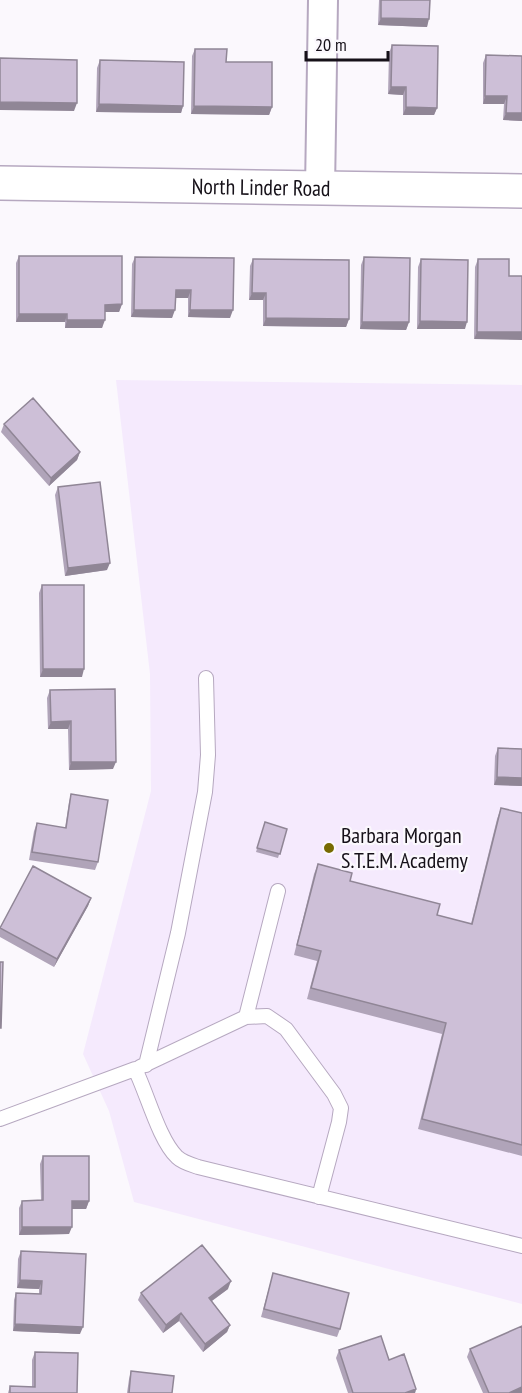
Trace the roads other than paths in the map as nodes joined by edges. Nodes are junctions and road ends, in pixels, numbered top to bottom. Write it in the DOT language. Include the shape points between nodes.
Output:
graph roads {
  1 [pos="323,0"];
  2 [pos="0,183"];
  3 [pos="320,189"];
  4 [pos="522,191"];
  5 [pos="206,678"];
  6 [pos="278,891"];
  7 [pos="246,1017"];
  8 [pos="141,1067"];
  9 [pos="0,1119"];
  10 [pos="320,1197"];
  11 [pos="522,1246"];
  1 -- 3 [label="street"];
  2 -- 3 [label="main road, North Linder Road"];
  3 -- 4 [label="main road, North Linder Road"];
  5 -- 8 [label="lane" via="205,792 178,933"];
  6 -- 7 [label="lane"];
  7 -- 8 [label="lane"];
  7 -- 10 [label="lane" via="267,1016 286,1029 340,1108"];
  8 -- 9 [label="lane"];
  8 -- 10 [label="lane" via="160,1131 178,1158 198,1167"];
  10 -- 11 [label="lane"];
}
